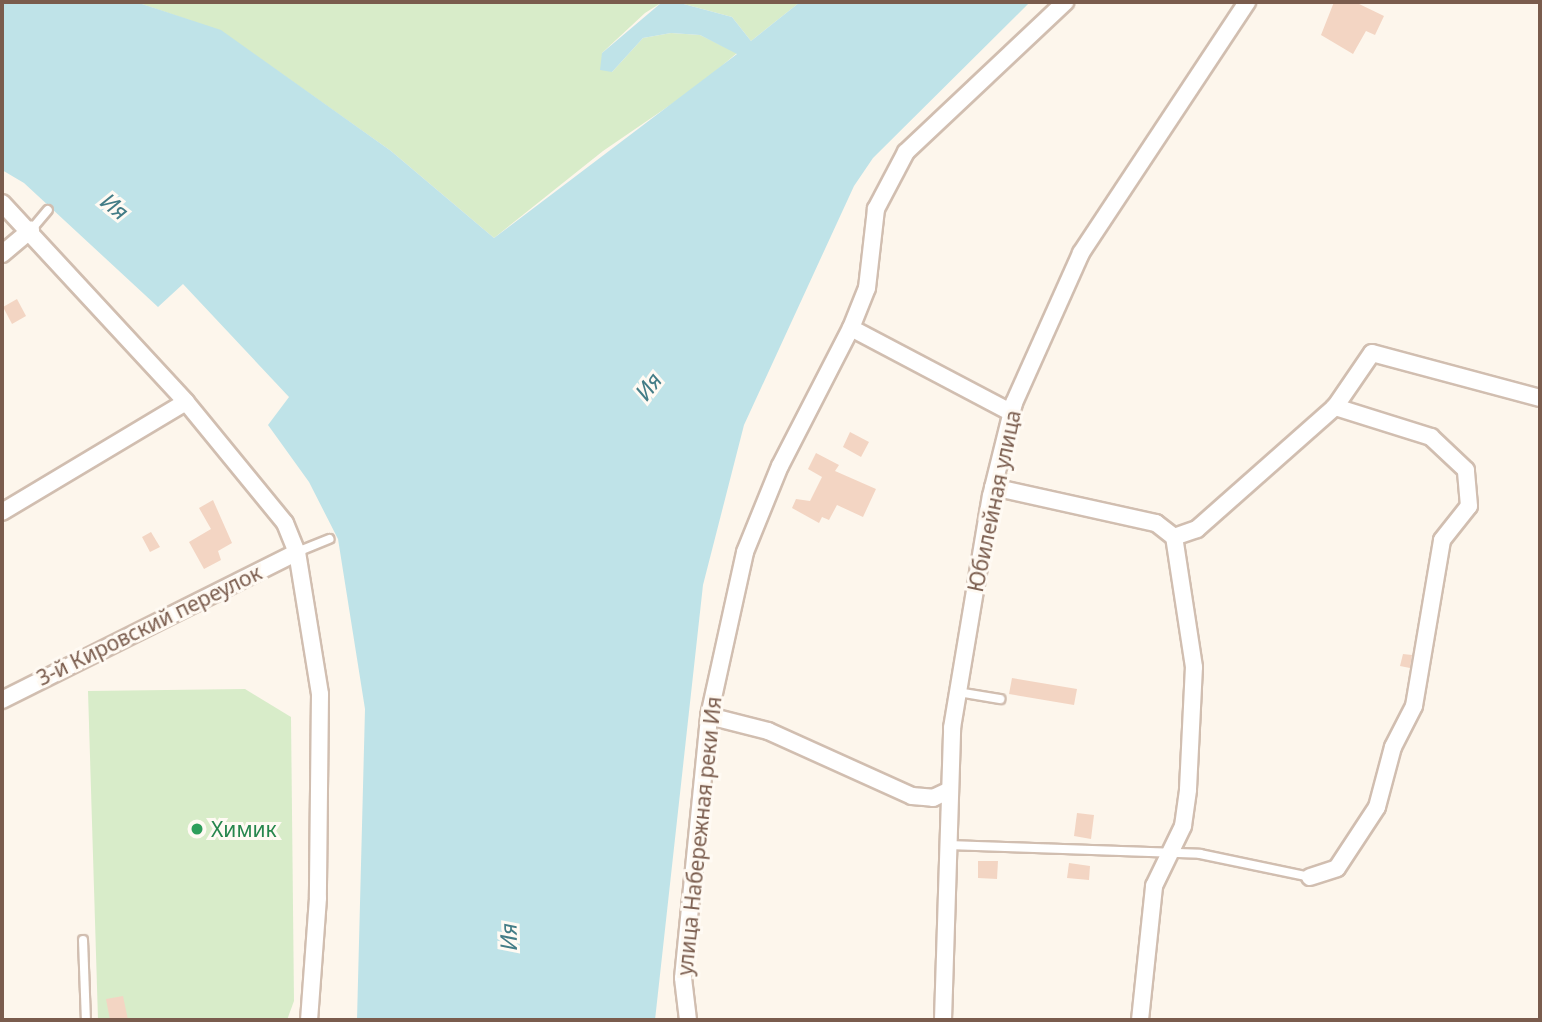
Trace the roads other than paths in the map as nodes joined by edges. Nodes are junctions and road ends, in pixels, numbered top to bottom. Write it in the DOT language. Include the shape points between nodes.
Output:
graph roads {
  1 [pos="1065,2"];
  2 [pos="1247,2"];
  3 [pos="2,203"];
  4 [pos="48,210"];
  5 [pos="31,230"];
  6 [pos="2,254"];
  7 [pos="851,328"];
  8 [pos="1540,397"];
  9 [pos="187,402"];
  10 [pos="1335,407"];
  11 [pos="1012,413"];
  12 [pos="993,487"];
  13 [pos="2,512"];
  14 [pos="1174,537"];
  15 [pos="330,539"];
  16 [pos="297,552"];
  17 [pos="958,692"];
  18 [pos="1000,699"];
  19 [pos="2,700"];
  20 [pos="709,716"];
  21 [pos="948,791"];
  22 [pos="948,845"];
  23 [pos="1170,852"];
  24 [pos="1310,877"];
  25 [pos="83,940"];
  26 [pos="947,975"];
  27 [pos="86,1020"];
  28 [pos="309,1020"];
  29 [pos="688,1020"];
  30 [pos="934,1020"];
  31 [pos="943,1020"];
  32 [pos="1140,1020"];
  1 -- 7 [label="street, улица Набережная реки Ия" via="906,152 876,209 867,288"];
  2 -- 11 [label="street, Юбилейная улица" via="1082,253 1041,335"];
  3 -- 5 [label="street"];
  4 -- 5 [label="lane"];
  5 -- 6 [label="street"];
  5 -- 9 [label="street"];
  7 -- 11 [label="street"];
  7 -- 20 [label="street, улица Набережная реки Ия" via="780,466 745,552"];
  8 -- 10 [label="street" via="1372,354"];
  9 -- 13 [label="street"];
  9 -- 16 [label="street" via="285,523"];
  10 -- 14 [label="street" via="1197,529"];
  10 -- 24 [label="street" via="1431,437 1466,470 1469,506 1441,540 1414,706 1393,747 1377,807 1337,868"];
  11 -- 12 [label="street, Юбилейная улица"];
  12 -- 14 [label="street" via="1156,523"];
  12 -- 17 [label="street, Юбилейная улица"];
  14 -- 23 [label="street" via="1195,687 1186,817"];
  15 -- 16 [label="lane"];
  16 -- 19 [label="street, 3-й Кировский переулок"];
  16 -- 28 [label="street" via="320,694 318,898"];
  17 -- 18 [label="lane"];
  17 -- 21 [label="street, Юбилейная улица"];
  20 -- 21 [label="street" via="768,731 912,796 933,798"];
  20 -- 29 [label="street, улица Набережная реки Ия" via="683,978"];
  21 -- 22 [label="street, Юбилейная улица"];
  22 -- 23 [label="lane"];
  22 -- 26 [label="street, Юбилейная улица"];
  23 -- 24 [label="lane" via="1214,856"];
  23 -- 32 [label="street" via="1154,886"];
  25 -- 27 [label="lane"];
  26 -- 30 [label="street"];
  26 -- 31 [label="street, Юбилейная улица"];
}
